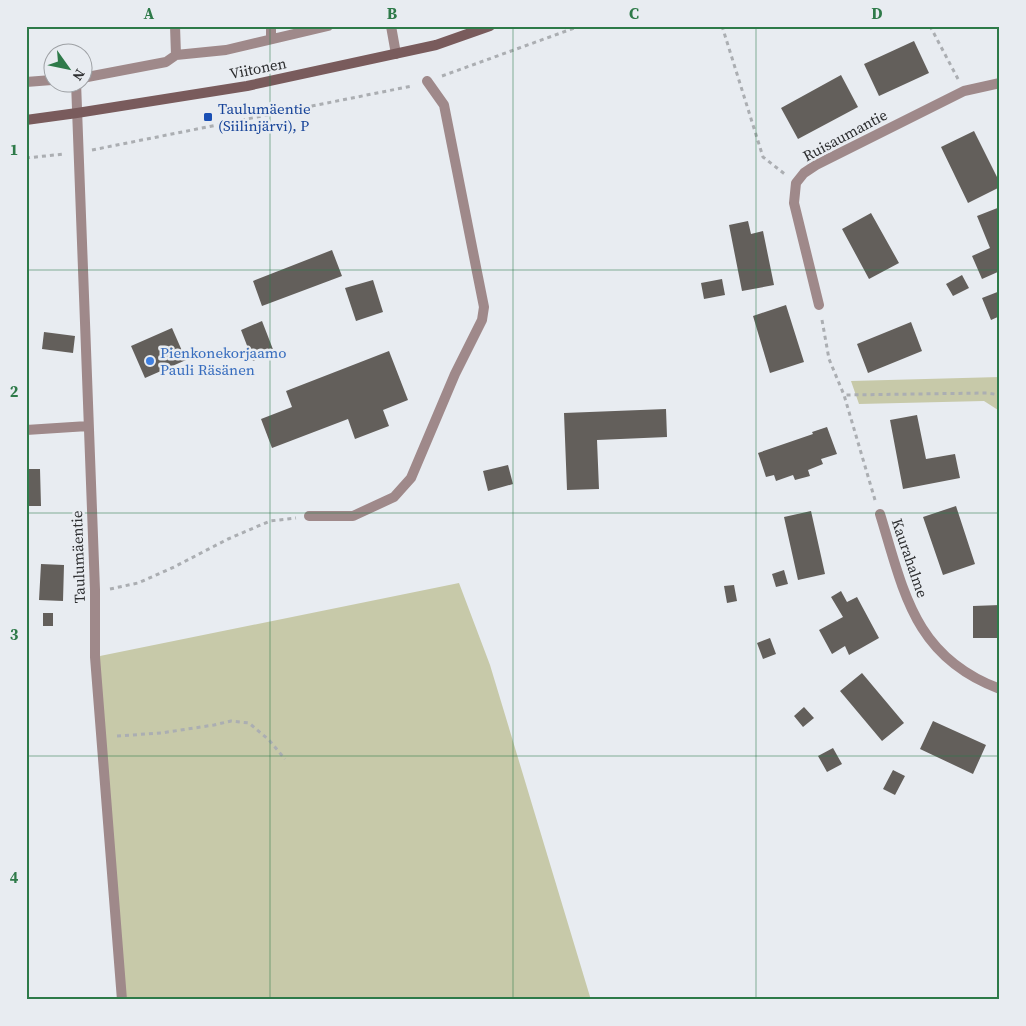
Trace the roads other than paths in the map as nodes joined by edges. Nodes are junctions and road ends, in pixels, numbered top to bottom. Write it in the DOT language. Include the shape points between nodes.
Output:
graph roads {
  1 [pos="175,26"];
  2 [pos="271,26"];
  3 [pos="391,26"];
  4 [pos="490,26"];
  5 [pos="325,27"];
  6 [pos="271,39"];
  7 [pos="396,54"];
  8 [pos="176,55"];
  9 [pos="92,76"];
  10 [pos="42,81"];
  11 [pos="427,81"];
  12 [pos="26,82"];
  13 [pos="1000,83"];
  14 [pos="76,92"];
  15 [pos="77,113"];
  16 [pos="26,120"];
  17 [pos="819,305"];
  18 [pos="88,426"];
  19 [pos="26,430"];
  20 [pos="880,514"];
  21 [pos="309,516"];
  22 [pos="1000,689"];
  23 [pos="122,1000"];
  1 -- 8 [label="street"];
  2 -- 6 [label="street"];
  3 -- 7 [label="street"];
  4 -- 7 [label="main road, Viitonen" via="436,45"];
  5 -- 6 [label="street"];
  6 -- 8 [label="street" via="226,50"];
  7 -- 15 [label="main road, Viitonen" via="247,86"];
  8 -- 9 [label="street" via="166,62"];
  10 -- 12 [label="street"];
  11 -- 21 [label="street" via="444,105 484,307 482,320 410,478 394,497 353,516"];
  13 -- 17 [label="street, Ruisaumantie" via="964,91 804,173 796,183 794,203"];
  14 -- 15 [label="street, Taulumäentie"];
  15 -- 16 [label="main road, Viitonen"];
  15 -- 18 [label="street, Taulumäentie"];
  18 -- 19 [label="street"];
  18 -- 23 [label="street, Taulumäentie" via="95,657"];
  20 -- 22 [label="street, Kaurahalme" via="907,600 927,637 936,649 966,674"];
}
